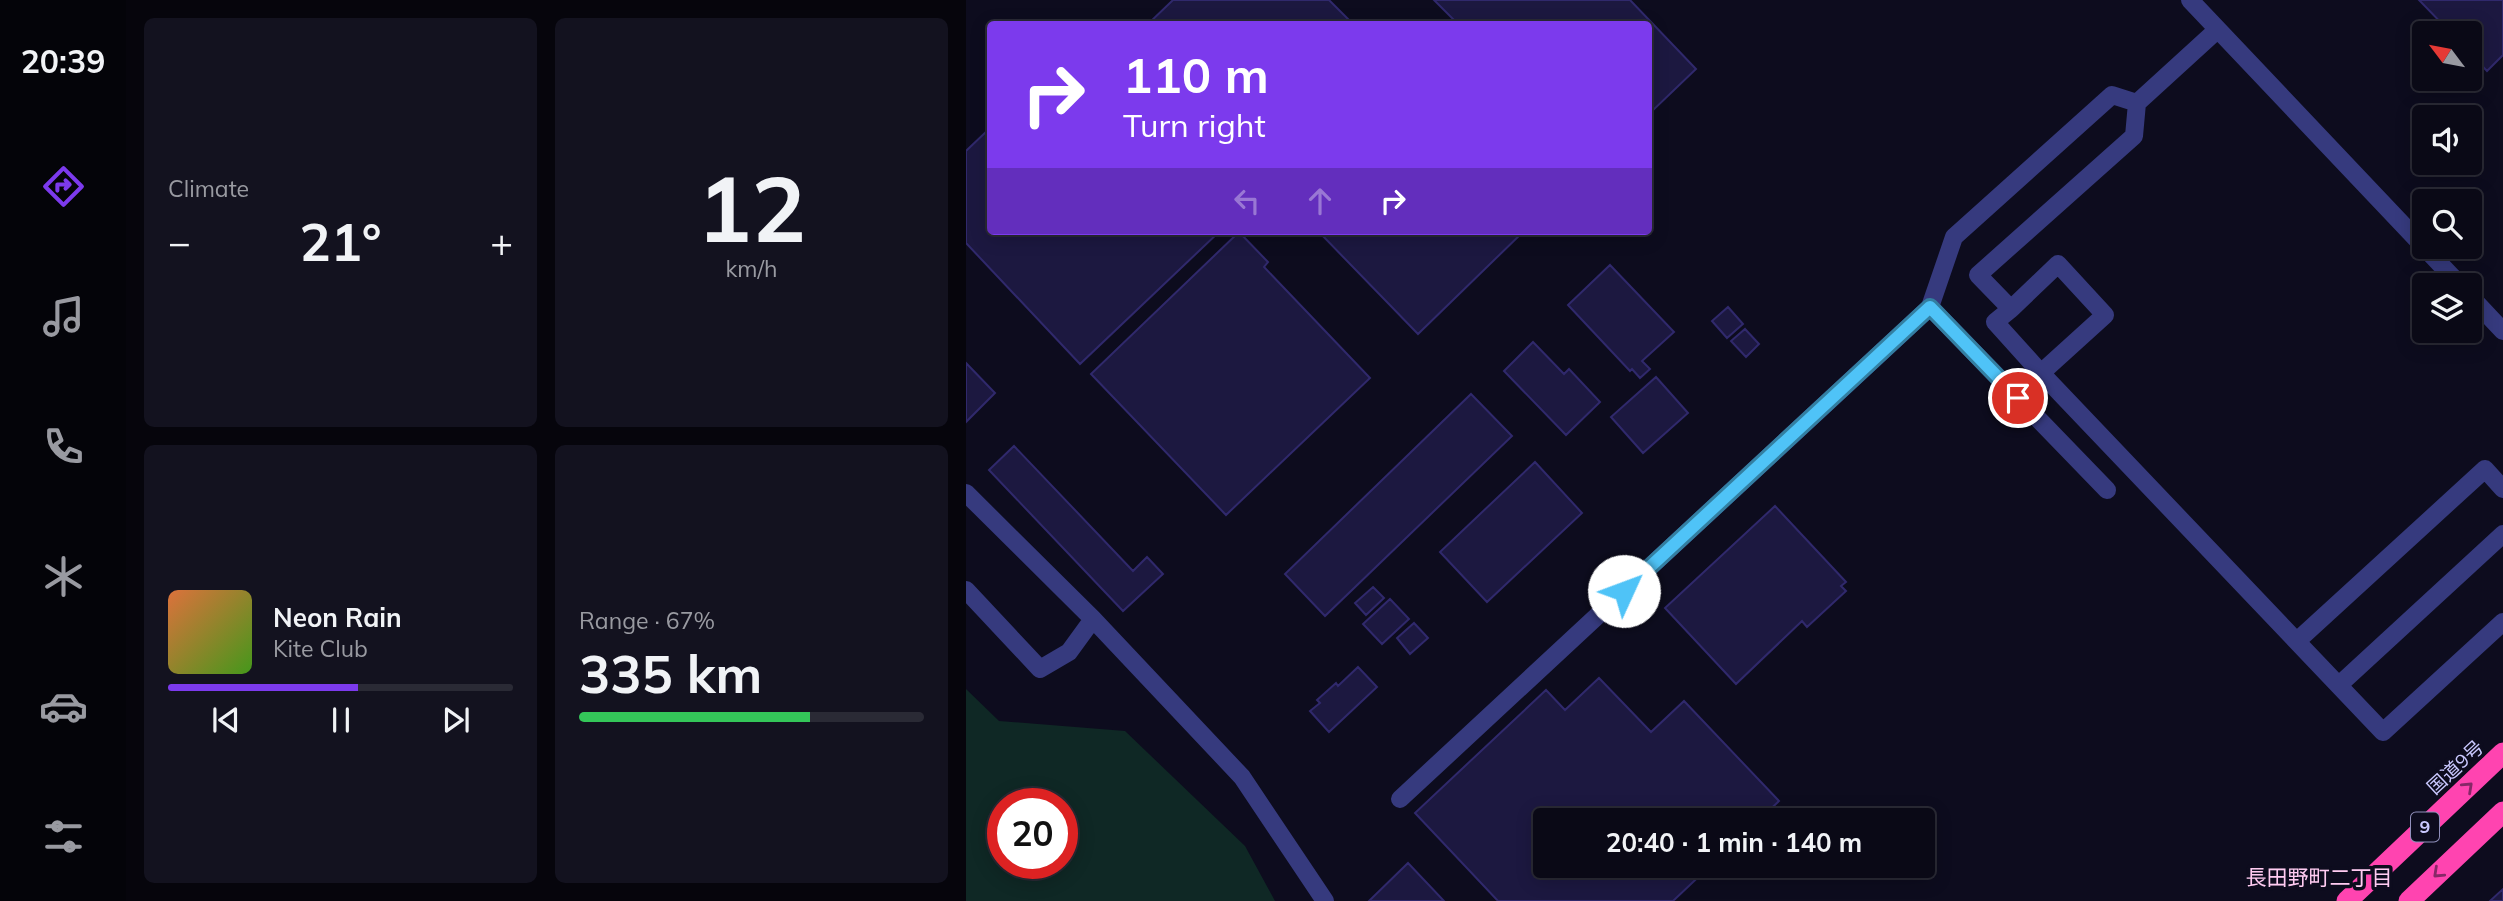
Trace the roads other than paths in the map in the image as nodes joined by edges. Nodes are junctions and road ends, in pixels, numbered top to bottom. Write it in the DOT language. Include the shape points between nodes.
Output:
graph roads {
  1 [pos="2190,0"];
  2 [pos="2217,30"];
  3 [pos="2137,103"];
  4 [pos="2449,273"];
  5 [pos="1930,307"];
  6 [pos="2011,309"];
  7 [pos="2482,309"];
  8 [pos="2503,331"];
  9 [pos="2041,373"];
  10 [pos="2503,489"];
  11 [pos="2107,490"];
  12 [pos="966,493"];
  13 [pos="2503,534"];
  14 [pos="966,590"];
  15 [pos="1093,619"];
  16 [pos="2503,622"];
  17 [pos="2297,641"];
  18 [pos="2339,685"];
  19 [pos="2503,753"];
  20 [pos="1400,799"];
  21 [pos="2503,812"];
  22 [pos="1325,901"];
  23 [pos="2347,901"];
  24 [pos="2409,901"];
  1 -- 2 [label="street"];
  2 -- 3 [label="street"];
  2 -- 4 [label="street"];
  3 -- 5 [label="street" via="2112,95 1954,237"];
  3 -- 6 [label="street" via="2134,136 1978,275"];
  5 -- 11 [label="street"];
  5 -- 20 [label="street"];
  6 -- 9 [label="street" via="1995,322"];
  6 -- 9 [label="street" via="2058,264 2105,315"];
  7 -- 8 [label="street"];
  9 -- 17 [label="street"];
  10 -- 17 [label="street" via="2485,469"];
  12 -- 15 [label="street"];
  13 -- 18 [label="street"];
  14 -- 15 [label="street" via="1040,668 1069,652"];
  15 -- 22 [label="street" via="1242,777"];
  16 -- 18 [label="street" via="2383,732"];
  17 -- 18 [label="street"];
  23 -- 19 [label="highway, 国道9号 / 9, one-way"];
  21 -- 24 [label="highway, 9, one-way"];
}
